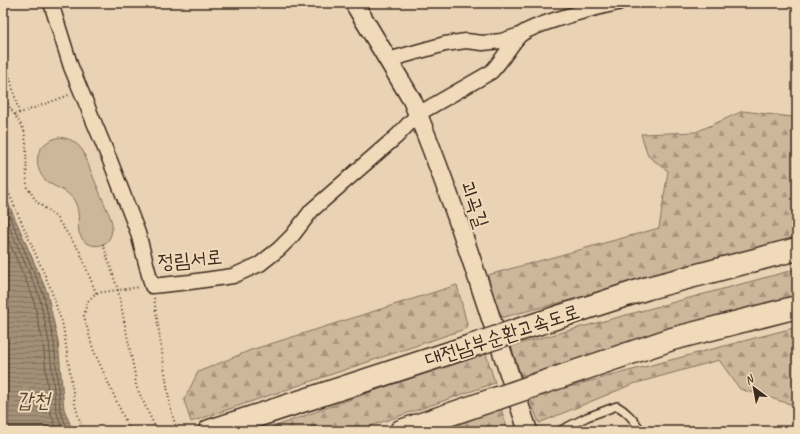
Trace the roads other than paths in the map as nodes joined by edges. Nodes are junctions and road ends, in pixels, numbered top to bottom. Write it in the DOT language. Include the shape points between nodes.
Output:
graph roads {
  1 [pos="51,3"];
  2 [pos="354,3"];
  3 [pos="618,3"];
  4 [pos="520,35"];
  5 [pos="388,60"];
  6 [pos="418,114"];
  7 [pos="797,249"];
  8 [pos="797,307"];
  9 [pos="210,431"];
  10 [pos="401,431"];
  11 [pos="528,431"];
  12 [pos="558,431"];
  13 [pos="642,431"];
  1 -- 6 [label="street, 정림서로" via="71,67 138,233 152,286 233,276 260,264 292,236 312,210 386,146"];
  2 -- 5 [label="street, 괴곡길"];
  3 -- 4 [label="street" via="536,27"];
  4 -- 5 [label="street" via="501,41 444,44"];
  4 -- 6 [label="street, 정림서로" via="491,72"];
  5 -- 6 [label="street, 괴곡길"];
  6 -- 11 [label="street, 괴곡길" via="448,191"];
  7 -- 9 [label="highway, 대전남부순환고속도로, bridge" via="648,288"];
  8 -- 10 [label="highway, bridge" via="672,338"];
  12 -- 13 [label="lane" via="617,406 632,417"];
}
